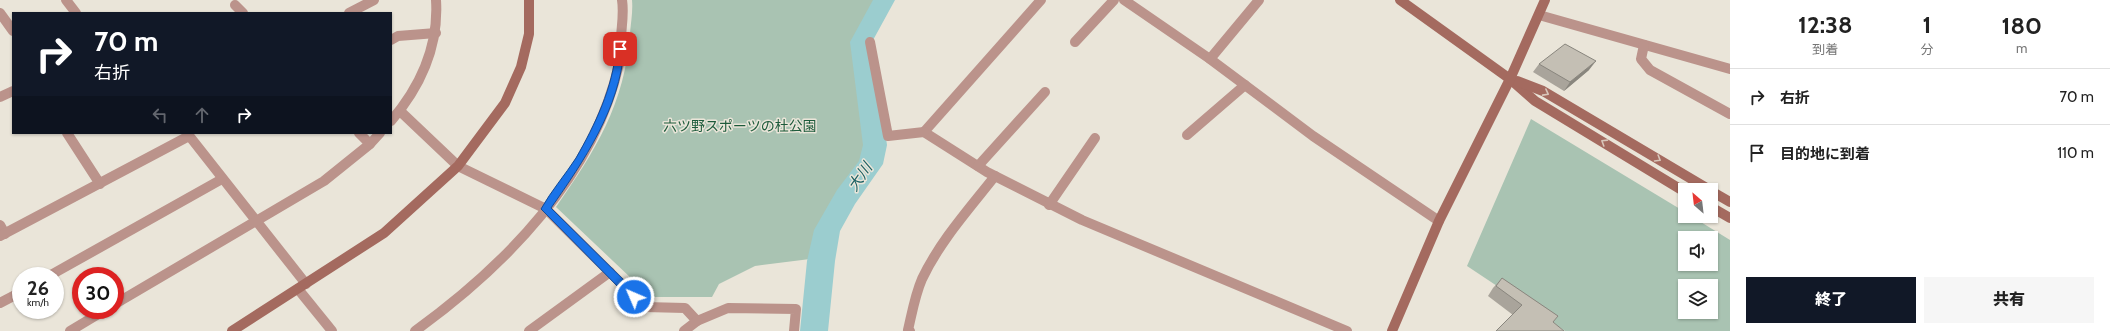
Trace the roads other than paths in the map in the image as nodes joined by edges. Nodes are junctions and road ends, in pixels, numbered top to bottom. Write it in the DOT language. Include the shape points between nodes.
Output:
graph roads {
  1 [pos="66,0"];
  2 [pos="374,0"];
  3 [pos="436,0"];
  4 [pos="529,0"];
  5 [pos="622,0"];
  6 [pos="1041,0"];
  7 [pos="1114,0"];
  8 [pos="1124,0"];
  9 [pos="1259,0"];
  10 [pos="1400,0"];
  11 [pos="1545,0"];
  12 [pos="235,5"];
  13 [pos="75,12"];
  14 [pos="242,12"];
  15 [pos="351,12"];
  16 [pos="0,13"];
  17 [pos="1539,15"];
  18 [pos="12,31"];
  19 [pos="436,33"];
  20 [pos="392,39"];
  21 [pos="870,42"];
  22 [pos="1075,42"];
  23 [pos="1644,45"];
  24 [pos="1210,59"];
  25 [pos="1730,69"];
  26 [pos="1510,79"];
  27 [pos="1245,85"];
  28 [pos="12,92"];
  29 [pos="1045,92"];
  30 [pos="0,98"];
  31 [pos="400,111"];
  32 [pos="1730,114"];
  33 [pos="392,120"];
  34 [pos="924,132"];
  35 [pos="67,134"];
  36 [pos="360,134"];
  37 [pos="379,134"];
  38 [pos="188,135"];
  39 [pos="1188,135"];
  40 [pos="1095,138"];
  41 [pos="370,144"];
  42 [pos="458,166"];
  43 [pos="978,166"];
  44 [pos="995,176"];
  45 [pos="222,179"];
  46 [pos="1698,183"];
  47 [pos="100,184"];
  48 [pos="1678,188"];
  49 [pos="1718,195"];
  50 [pos="1730,202"];
  51 [pos="1049,205"];
  52 [pos="546,209"];
  53 [pos="1718,211"];
  54 [pos="1730,218"];
  55 [pos="255,220"];
  56 [pos="1438,220"];
  57 [pos="2,232"];
  58 [pos="64,268"];
  59 [pos="610,272"];
  60 [pos="302,287"];
  61 [pos="12,297"];
  62 [pos="124,299"];
  63 [pos="0,304"];
  64 [pos="90,319"];
  65 [pos="697,321"];
  66 [pos="70,331"];
  67 [pos="232,331"];
  68 [pos="332,331"];
  69 [pos="414,331"];
  70 [pos="529,331"];
  71 [pos="684,331"];
  72 [pos="794,331"];
  73 [pos="909,331"];
  74 [pos="1347,331"];
  75 [pos="1392,331"];
  1 -- 13 [label="street"];
  2 -- 15 [label="street"];
  3 -- 19 [label="street" via="439,16"];
  4 -- 42 [label="street" via="529,34 521,67 505,103"];
  5 -- 52 [label="street" via="619,63 606,107 579,160"];
  6 -- 34 [label="street"];
  7 -- 22 [label="street"];
  8 -- 24 [label="street"];
  9 -- 24 [label="street"];
  10 -- 26 [label="street"];
  11 -- 17 [label="street"];
  12 -- 14 [label="street"];
  16 -- 18 [label="street"];
  17 -- 23 [label="street"];
  17 -- 26 [label="street"];
  19 -- 20 [label="street" via="398,36"];
  19 -- 31 [label="street" via="432,50 419,80"];
  21 -- 34 [label="street" via="888,136"];
  23 -- 25 [label="street"];
  23 -- 32 [label="street" via="1642,59 1650,70"];
  24 -- 27 [label="street"];
  26 -- 46 [label="street, one-way" via="1543,91"];
  48 -- 26 [label="street, one-way" via="1535,100"];
  26 -- 56 [label="street"];
  27 -- 39 [label="street"];
  27 -- 56 [label="street" via="1313,136"];
  28 -- 30 [label="street"];
  29 -- 43 [label="street"];
  31 -- 33 [label="street"];
  31 -- 42 [label="street"];
  34 -- 43 [label="street"];
  35 -- 47 [label="street"];
  36 -- 41 [label="street"];
  37 -- 41 [label="street"];
  38 -- 45 [label="street"];
  38 -- 47 [label="street"];
  40 -- 51 [label="street"];
  41 -- 55 [label="street" via="324,181"];
  42 -- 52 [label="street"];
  42 -- 60 [label="street" via="384,233"];
  43 -- 44 [label="street"];
  44 -- 51 [label="street"];
  44 -- 73 [label="street" via="948,237 923,278 915,298"];
  45 -- 55 [label="street"];
  45 -- 58 [label="street"];
  47 -- 57 [label="street"];
  49 -- 50 [label="street"];
  51 -- 74 [label="street"];
  52 -- 59 [label="street"];
  52 -- 69 [label="street" via="487,274 433,319"];
  53 -- 54 [label="street"];
  55 -- 60 [label="street"];
  55 -- 62 [label="street"];
  56 -- 75 [label="street"];
  59 -- 65 [label="street" via="645,307 685,308"];
  59 -- 70 [label="street"];
  60 -- 67 [label="street"];
  60 -- 68 [label="street"];
  61 -- 63 [label="street"];
  64 -- 66 [label="street"];
  65 -- 71 [label="street"];
  65 -- 72 [label="street" via="728,308 796,309"];
}
